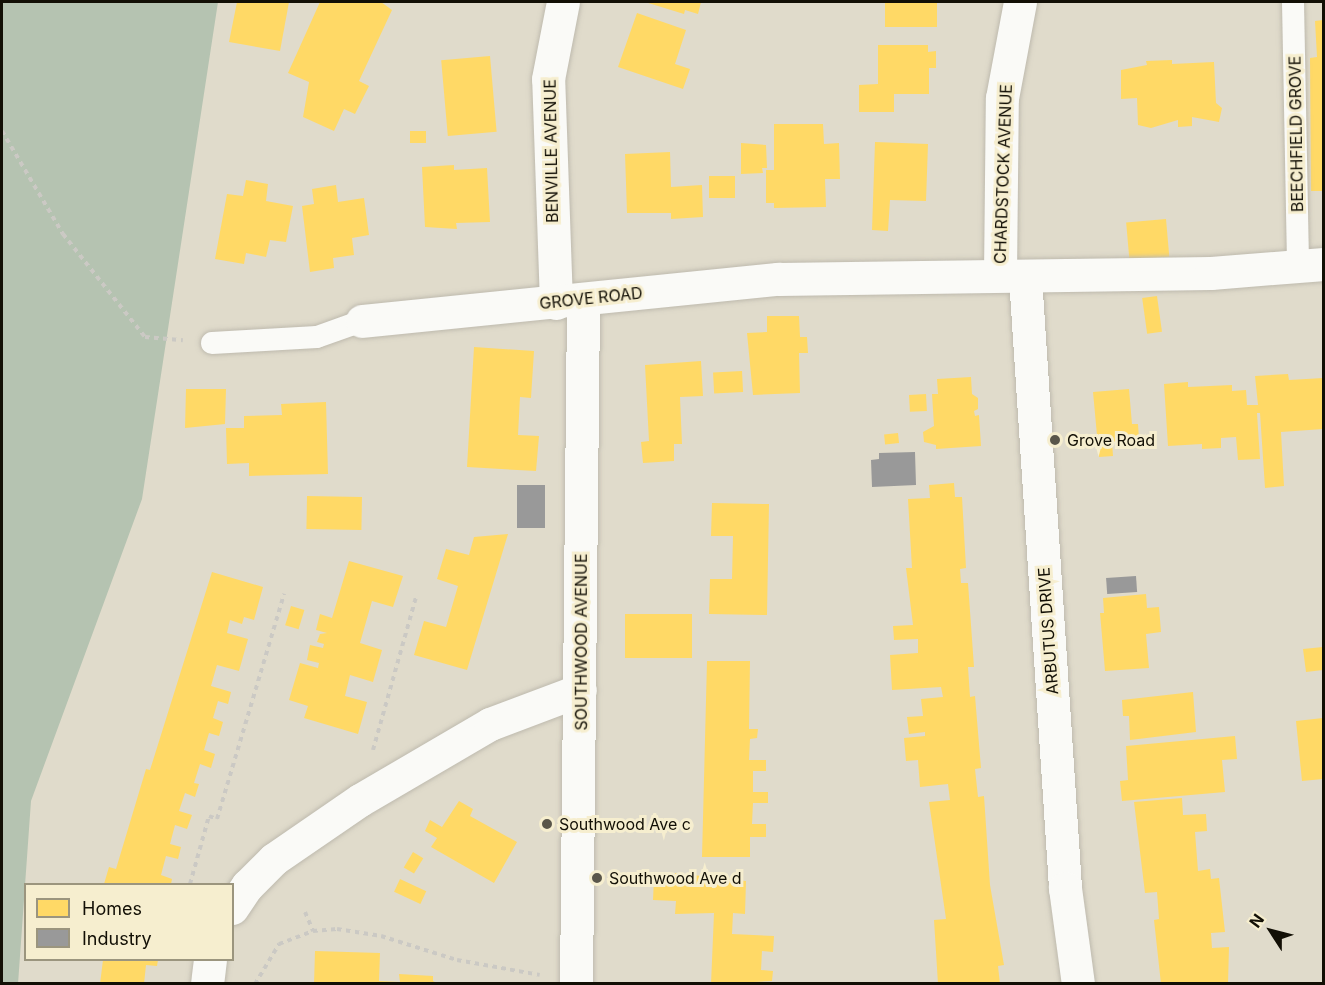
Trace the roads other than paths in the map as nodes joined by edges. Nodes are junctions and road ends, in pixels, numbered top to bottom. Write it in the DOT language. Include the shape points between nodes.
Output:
graph roads {
  1 [pos="563,2"];
  2 [pos="1020,2"];
  3 [pos="1293,2"];
  4 [pos="1311,265"];
  5 [pos="1012,276"];
  6 [pos="569,302"];
  7 [pos="362,321"];
  8 [pos="212,343"];
  9 [pos="580,690"];
  10 [pos="234,906"];
  11 [pos="210,961"];
  12 [pos="576,980"];
  13 [pos="207,984"];
  14 [pos="1078,984"];
  1 -- 6 [label="street, BENVILLE AVENUE" via="548,79"];
  2 -- 5 [label="street, CHARDSTOCK AVENUE" via="1002,98"];
  3 -- 4 [label="lane, BEECHFIELD GROVE"];
  4 -- 5 [label="street, GROVE ROAD"];
  5 -- 6 [label="street, GROVE ROAD" via="778,279"];
  5 -- 14 [label="street, ARBUTUS DRIVE" via="1065,888"];
  6 -- 7 [label="street, GROVE ROAD"];
  6 -- 9 [label="street, SOUTHWOOD AVENUE"];
  7 -- 8 [label="lane" via="317,337"];
  9 -- 10 [label="street" via="490,724 360,800 274,859 247,886"];
  9 -- 12 [label="street, SOUTHWOOD AVENUE"];
  11 -- 13 [label="street"];
}
